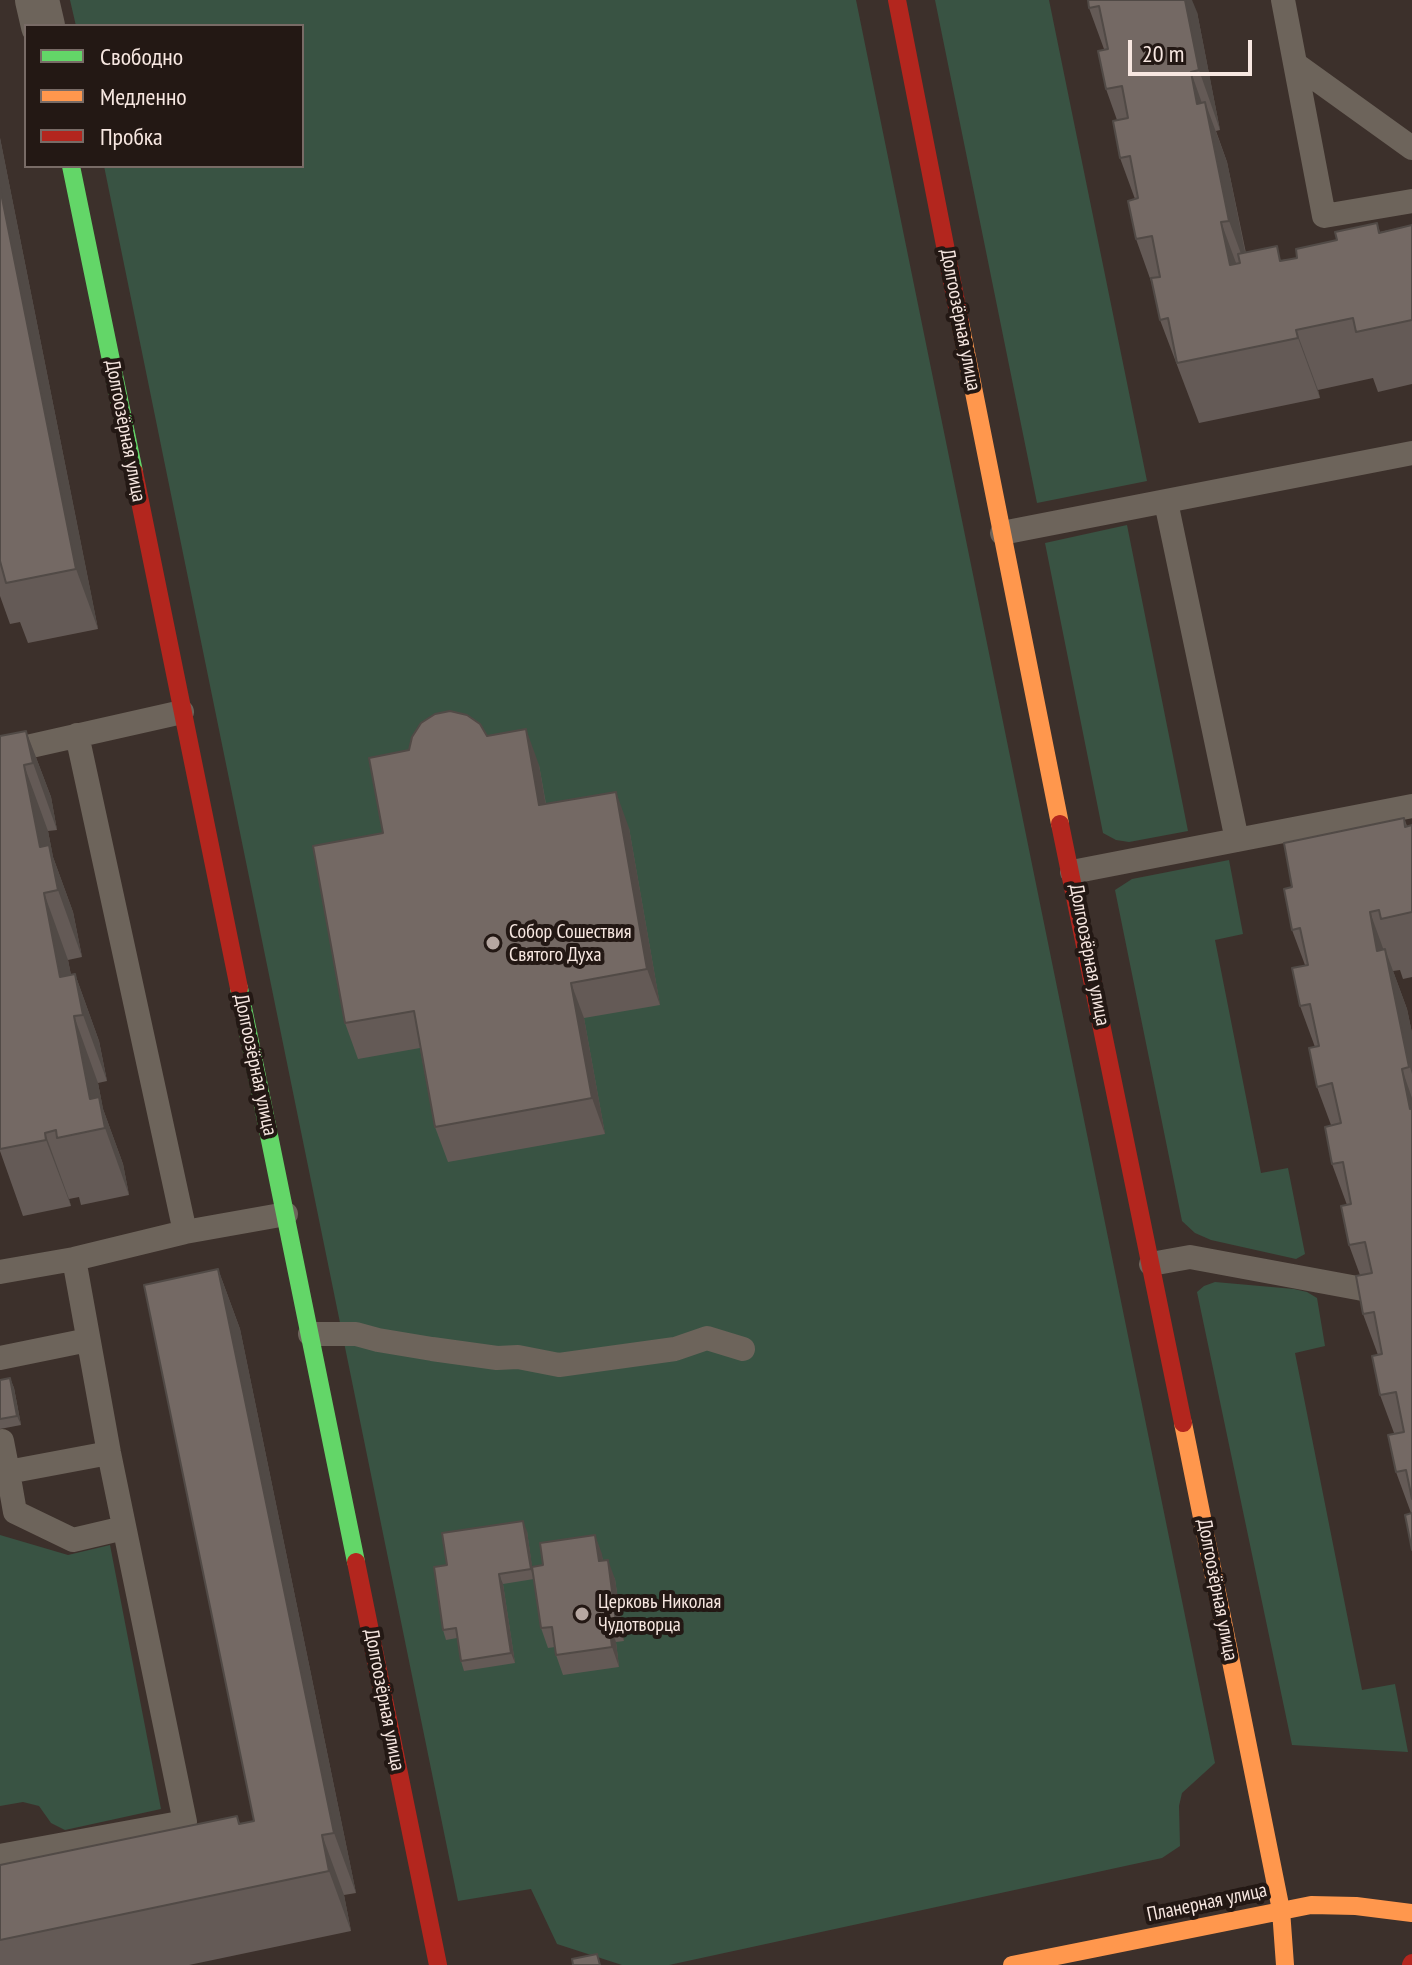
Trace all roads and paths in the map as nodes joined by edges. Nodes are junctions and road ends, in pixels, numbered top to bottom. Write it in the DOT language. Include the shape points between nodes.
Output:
graph roads {
  1 [pos="37,0"];
  2 [pos="897,0"];
  3 [pos="1283,0"];
  4 [pos="43,24"];
  5 [pos="1298,66"];
  6 [pos="1412,148"];
  7 [pos="71,168"];
  8 [pos="1412,201"];
  9 [pos="1412,453"];
  10 [pos="1166,502"];
  11 [pos="1002,533"];
  12 [pos="182,712"];
  13 [pos="77,735"];
  14 [pos="0,753"];
  15 [pos="1412,806"];
  16 [pos="1237,840"];
  17 [pos="1072,872"];
  18 [pos="286,1214"];
  19 [pos="185,1232"];
  20 [pos="74,1259"];
  21 [pos="1151,1264"];
  22 [pos="0,1272"];
  23 [pos="1368,1290"];
  24 [pos="310,1334"];
  25 [pos="88,1340"];
  26 [pos="743,1349"];
  27 [pos="0,1358"];
  28 [pos="2,1441"];
  29 [pos="109,1453"];
  30 [pos="8,1472"];
  31 [pos="124,1528"];
  32 [pos="0,1856"];
  33 [pos="1281,1910"];
  34 [pos="1412,1913"];
  35 [pos="438,1965"];
  36 [pos="1012,1965"];
  37 [pos="1285,1965"];
  38 [pos="1305,1965"];
  1 -- 4 [label="street"];
  2 -- 11 [label="main road, Долгоозёрная улица"];
  3 -- 5 [label="lane"];
  5 -- 6 [label="lane"];
  5 -- 8 [label="lane" via="1324,216"];
  7 -- 12 [label="main road, Долгоозёрная улица"];
  9 -- 10 [label="lane"];
  10 -- 11 [label="lane"];
  10 -- 16 [label="lane"];
  11 -- 17 [label="main road, Долгоозёрная улица"];
  12 -- 13 [label="lane"];
  12 -- 18 [label="main road, Долгоозёрная улица"];
  13 -- 14 [label="lane"];
  13 -- 19 [label="lane"];
  15 -- 16 [label="lane"];
  16 -- 17 [label="lane"];
  17 -- 21 [label="main road, Долгоозёрная улица"];
  18 -- 19 [label="lane"];
  18 -- 24 [label="main road, Долгоозёрная улица"];
  19 -- 20 [label="lane"];
  20 -- 22 [label="lane"];
  20 -- 25 [label="lane"];
  21 -- 23 [label="lane" via="1190,1257"];
  21 -- 33 [label="main road, Долгоозёрная улица"];
  24 -- 26 [label="lane" via="356,1334 559,1365 675,1349 707,1338"];
  24 -- 35 [label="main road, Долгоозёрная улица"];
  25 -- 27 [label="lane"];
  25 -- 29 [label="lane"];
  28 -- 30 [label="lane"];
  29 -- 30 [label="lane"];
  29 -- 31 [label="lane"];
  30 -- 31 [label="lane" via="15,1512 73,1540"];
  31 -- 32 [label="lane" via="185,1822"];
  33 -- 34 [label="main road, Планерная улица" via="1356,1906"];
  33 -- 36 [label="main road, Планерная улица"];
  33 -- 37 [label="main road"];
  33 -- 38 [label="main road"];
}
